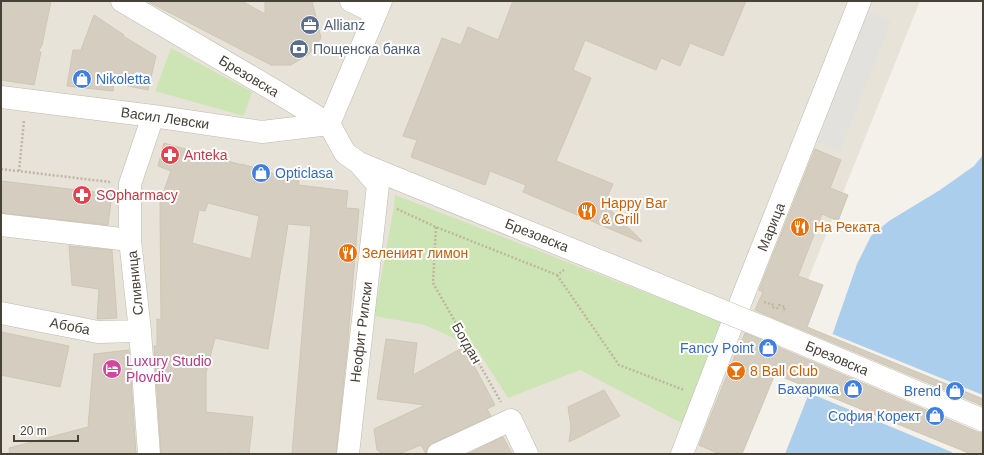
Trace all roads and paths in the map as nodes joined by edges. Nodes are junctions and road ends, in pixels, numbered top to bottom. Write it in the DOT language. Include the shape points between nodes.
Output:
graph roads {
  1 [pos="122,1"];
  2 [pos="351,1"];
  3 [pos="860,1"];
  4 [pos="378,7"];
  5 [pos="1,97"];
  6 [pos="26,101"];
  7 [pos="153,116"];
  8 [pos="329,124"];
  9 [pos="359,163"];
  10 [pos="1,168"];
  11 [pos="19,171"];
  12 [pos="130,184"];
  13 [pos="1,225"];
  14 [pos="436,227"];
  15 [pos="130,240"];
  16 [pos="557,275"];
  17 [pos="1,313"];
  18 [pos="140,331"];
  19 [pos="703,399"];
  20 [pos="511,420"];
  21 [pos="983,420"];
  22 [pos="149,454"];
  23 [pos="348,454"];
  24 [pos="438,454"];
  25 [pos="527,454"];
  26 [pos="682,454"];
  1 -- 8 [label="street, Брезовска"];
  2 -- 4 [label="street"];
  3 -- 19 [label="street, Марица"];
  4 -- 8 [label="street"];
  5 -- 6 [label="street, Васил Левски"];
  6 -- 7 [label="street, Васил Левски"];
  6 -- 11 [label="path"];
  7 -- 8 [label="street, Васил Левски" via="262,132"];
  7 -- 12 [label="street, Сливница"];
  8 -- 9 [label="street, Брезовска" via="345,153"];
  9 -- 21 [label="street, Брезовска, bridge" via="775,332"];
  9 -- 23 [label="street, Неофит Рилски" via="378,185"];
  10 -- 11 [label="path"];
  11 -- 12 [label="path"];
  12 -- 15 [label="street, Сливница"];
  13 -- 15 [label="street"];
  14 -- 20 [label="path, Богдан" via="433,283"];
  15 -- 18 [label="street, Сливница"];
  16 -- 19 [label="path" via="619,365"];
  17 -- 18 [label="street, Абоба" via="98,332"];
  18 -- 22 [label="street, Сливница"];
  19 -- 26 [label="street, Марица"];
  20 -- 24 [label="street"];
  20 -- 25 [label="street"];
}
